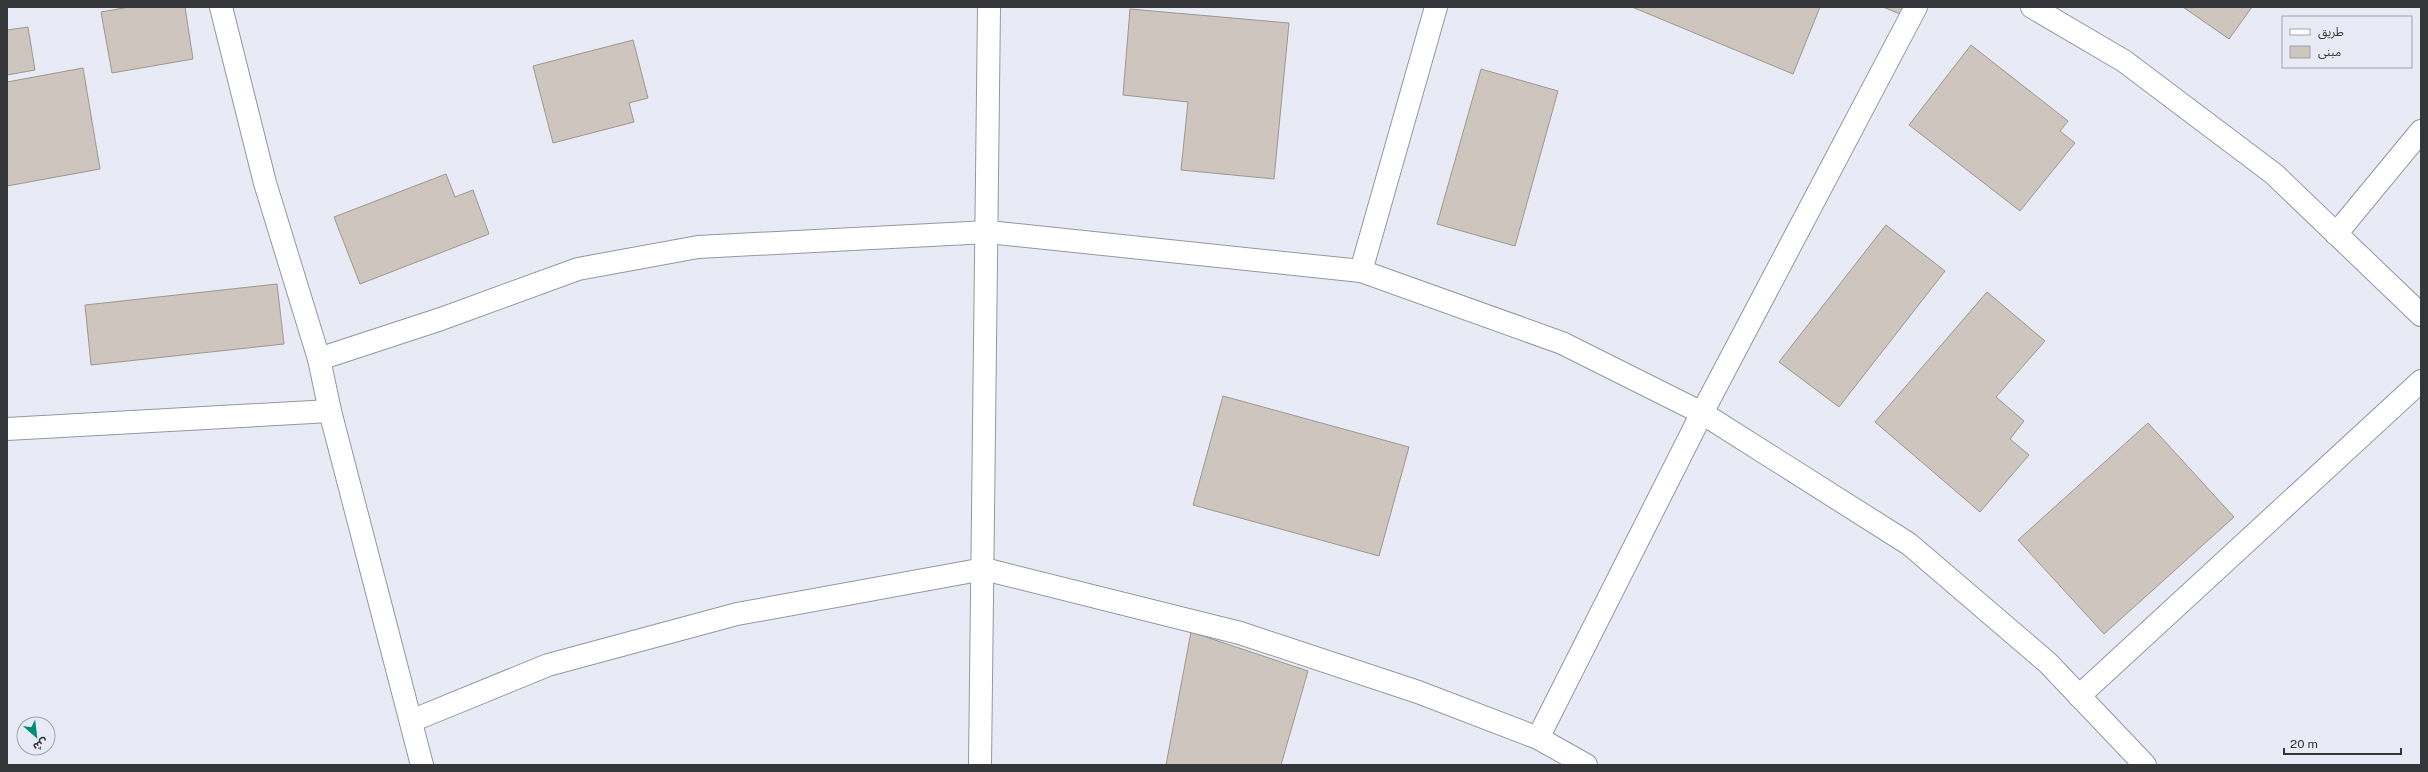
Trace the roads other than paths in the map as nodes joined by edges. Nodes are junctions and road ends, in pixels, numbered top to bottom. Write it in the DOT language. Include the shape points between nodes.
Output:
graph roads {
  1 [pos="221,7"];
  2 [pos="989,7"];
  3 [pos="1436,7"];
  4 [pos="1916,7"];
  5 [pos="2032,7"];
  6 [pos="2421,131"];
  7 [pos="988,232"];
  8 [pos="2336,234"];
  9 [pos="1361,272"];
  10 [pos="2421,316"];
  11 [pos="320,360"];
  12 [pos="2421,381"];
  13 [pos="330,411"];
  14 [pos="1702,413"];
  15 [pos="7,429"];
  16 [pos="984,569"];
  17 [pos="2079,696"];
  18 [pos="411,721"];
  19 [pos="1538,738"];
  20 [pos="422,765"];
  21 [pos="980,765"];
  22 [pos="1586,765"];
  23 [pos="2145,765"];
  1 -- 11 [label="street" via="265,183"];
  2 -- 7 [label="street"];
  3 -- 9 [label="street"];
  4 -- 14 [label="street"];
  5 -- 8 [label="street" via="2130,65 2274,174"];
  6 -- 8 [label="street"];
  7 -- 9 [label="street"];
  7 -- 11 [label="street" via="698,248 578,269"];
  7 -- 16 [label="street"];
  8 -- 10 [label="street"];
  9 -- 14 [label="street" via="1562,343"];
  11 -- 13 [label="street"];
  12 -- 17 [label="street"];
  13 -- 15 [label="street"];
  13 -- 18 [label="street"];
  14 -- 17 [label="street" via="1910,544 2048,663"];
  14 -- 19 [label="street"];
  16 -- 18 [label="street" via="737,614 548,665"];
  16 -- 19 [label="street" via="1240,634 1418,692"];
  16 -- 21 [label="street"];
  17 -- 23 [label="street"];
  18 -- 20 [label="street"];
  19 -- 22 [label="street"];
}
